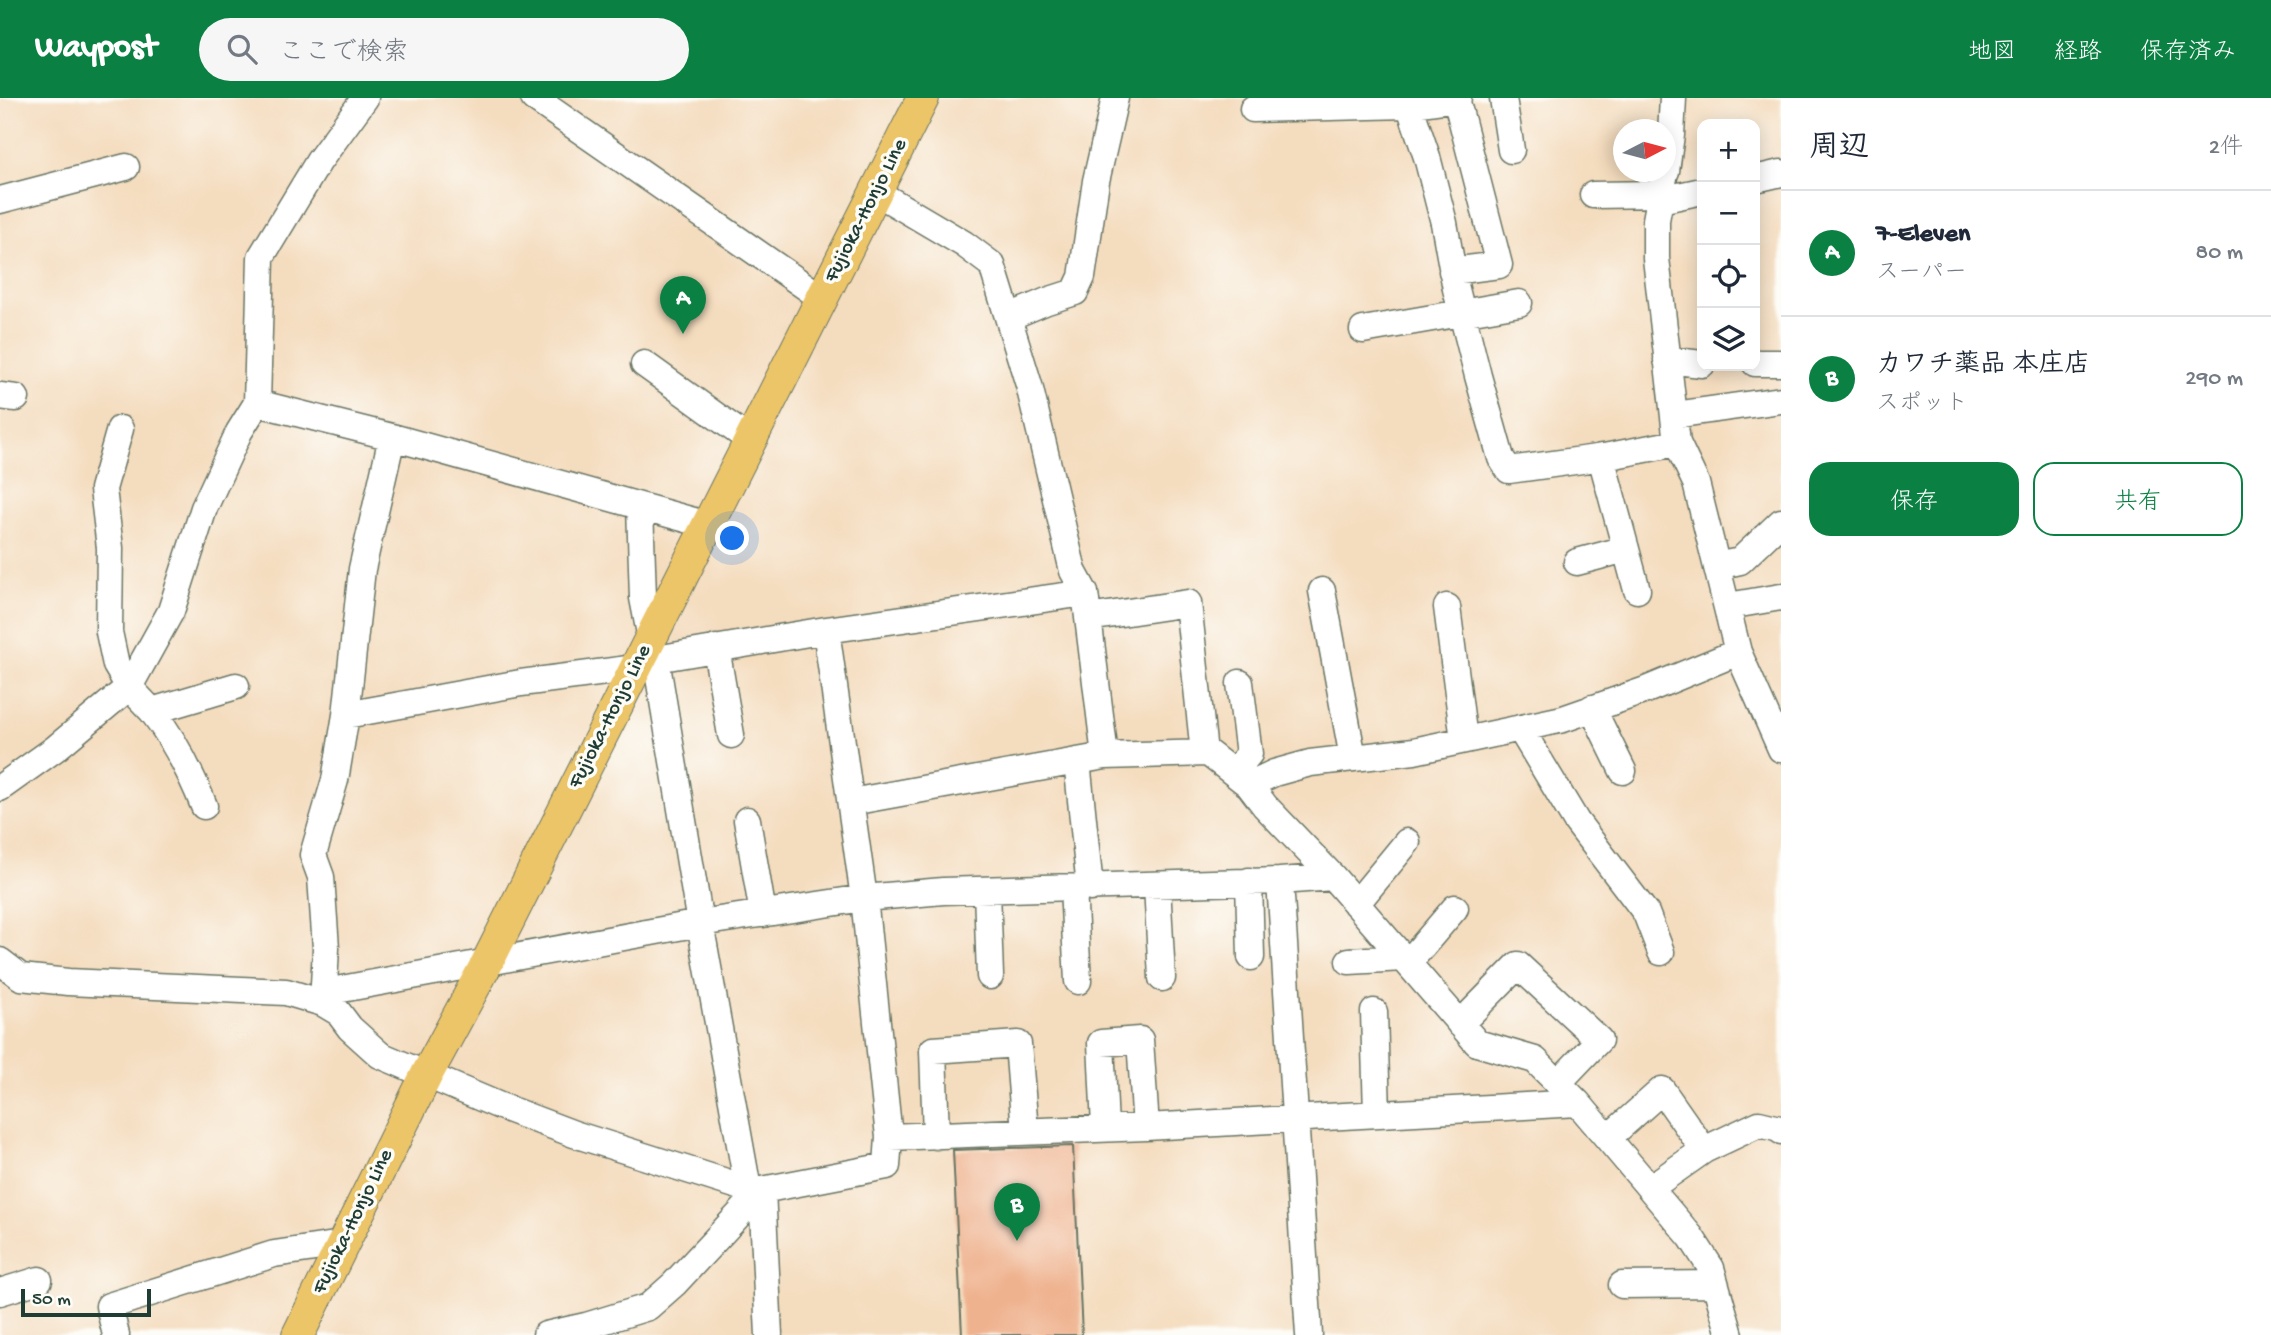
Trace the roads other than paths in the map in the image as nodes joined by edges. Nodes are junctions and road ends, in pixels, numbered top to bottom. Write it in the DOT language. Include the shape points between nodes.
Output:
graph roads {
  1 [pos="365,98"];
  2 [pos="534,98"];
  3 [pos="923,98"];
  4 [pos="1115,98"];
  5 [pos="1457,98"];
  6 [pos="1503,98"];
  7 [pos="1673,98"];
  8 [pos="1408,102"];
  9 [pos="1253,110"];
  10 [pos="1511,150"];
  11 [pos="126,167"];
  12 [pos="1781,173"];
  13 [pos="1760,178"];
  14 [pos="1663,184"];
  15 [pos="1697,190"];
  16 [pos="876,192"];
  17 [pos="1593,195"];
  18 [pos="0,200"];
  19 [pos="1452,271"];
  20 [pos="822,298"];
  21 [pos="1518,303"];
  22 [pos="1462,312"];
  23 [pos="1009,317"];
  24 [pos="1363,330"];
  25 [pos="1667,360"];
  26 [pos="1697,363"];
  27 [pos="1760,363"];
  28 [pos="1781,363"];
  29 [pos="644,364"];
  30 [pos="1781,400"];
  31 [pos="257,403"];
  32 [pos="1674,415"];
  33 [pos="120,429"];
  34 [pos="392,437"];
  35 [pos="751,441"];
  36 [pos="1677,443"];
  37 [pos="1601,457"];
  38 [pos="640,506"];
  39 [pos="1781,523"];
  40 [pos="708,525"];
  41 [pos="1626,549"];
  42 [pos="1577,562"];
  43 [pos="1717,566"];
  44 [pos="1637,590"];
  45 [pos="1322,591"];
  46 [pos="1781,597"];
  47 [pos="1086,606"];
  48 [pos="1728,606"];
  49 [pos="1447,607"];
  50 [pos="826,631"];
  51 [pos="716,648"];
  52 [pos="1738,652"];
  53 [pos="647,655"];
  54 [pos="1240,683"];
  55 [pos="236,686"];
  56 [pos="129,687"];
  57 [pos="1592,708"];
  58 [pos="152,712"];
  59 [pos="346,715"];
  60 [pos="1520,728"];
  61 [pos="731,735"];
  62 [pos="1464,740"];
  63 [pos="1781,749"];
  64 [pos="1204,753"];
  65 [pos="1105,757"];
  66 [pos="1353,758"];
  67 [pos="1077,761"];
  68 [pos="1623,771"];
  69 [pos="1241,778"];
  70 [pos="0,788"];
  71 [pos="851,802"];
  72 [pos="204,806"];
  73 [pos="747,820"];
  74 [pos="1407,842"];
  75 [pos="1333,877"];
  76 [pos="1249,881"];
  77 [pos="1280,881"];
  78 [pos="1157,885"];
  79 [pos="1082,888"];
  80 [pos="987,890"];
  81 [pos="864,898"];
  82 [pos="1356,904"];
  83 [pos="1455,908"];
  84 [pos="763,914"];
  85 [pos="700,923"];
  86 [pos="1661,952"];
  87 [pos="1251,957"];
  88 [pos="1406,960"];
  89 [pos="0,961"];
  90 [pos="1349,961"];
  91 [pos="486,963"];
  92 [pos="990,976"];
  93 [pos="1162,978"];
  94 [pos="1078,981"];
  95 [pos="323,1003"];
  96 [pos="1374,1012"];
  97 [pos="1460,1024"];
  98 [pos="427,1074"];
  99 [pos="1558,1083"];
  100 [pos="1578,1103"];
  101 [pos="1377,1114"];
  102 [pos="1296,1118"];
  103 [pos="1146,1126"];
  104 [pos="1105,1127"];
  105 [pos="1026,1131"];
  106 [pos="1781,1131"];
  107 [pos="936,1136"];
  108 [pos="889,1137"];
  109 [pos="1608,1138"];
  110 [pos="1704,1150"];
  111 [pos="1650,1188"];
  112 [pos="755,1190"];
  113 [pos="342,1244"];
  114 [pos="39,1280"];
  115 [pos="1715,1284"];
  116 [pos="1622,1285"];
  117 [pos="0,1292"];
  118 [pos="116,1335"];
  119 [pos="298,1335"];
  120 [pos="546,1335"];
  121 [pos="769,1335"];
  122 [pos="1310,1335"];
  123 [pos="1730,1335"];
  1 -- 31 [label="street" via="319,161 261,257"];
  2 -- 20 [label="street"];
  3 -- 16 [label="main road, Fujioka-Honjo Line"];
  4 -- 23 [label="street" via="1096,181 1082,277 1075,292"];
  5 -- 8 [label="street"];
  5 -- 19 [label="street" via="1499,265"];
  6 -- 10 [label="street"];
  7 -- 14 [label="street"];
  8 -- 9 [label="street"];
  8 -- 19 [label="street" via="1427,157"];
  11 -- 18 [label="street"];
  12 -- 13 [label="street"];
  14 -- 15 [label="street"];
  14 -- 17 [label="street"];
  14 -- 25 [label="street" via="1656,220 1656,258"];
  16 -- 20 [label="main road, Fujioka-Honjo Line"];
  16 -- 23 [label="street" via="992,265"];
  19 -- 22 [label="street"];
  20 -- 35 [label="main road, Fujioka-Honjo Line"];
  21 -- 22 [label="street"];
  22 -- 24 [label="street"];
  22 -- 37 [label="street" via="1509,470"];
  23 -- 47 [label="street" via="1073,571"];
  25 -- 26 [label="street"];
  25 -- 32 [label="street"];
  27 -- 28 [label="street"];
  29 -- 35 [label="street"];
  30 -- 32 [label="street"];
  31 -- 34 [label="street"];
  31 -- 56 [label="street" via="204,508 171,611"];
  32 -- 36 [label="street"];
  33 -- 56 [label="street" via="103,489 110,548 109,632 116,665"];
  34 -- 38 [label="street"];
  34 -- 59 [label="street" via="362,569"];
  35 -- 40 [label="main road, Fujioka-Honjo Line"];
  36 -- 37 [label="street"];
  36 -- 43 [label="street" via="1696,483"];
  37 -- 41 [label="street"];
  38 -- 40 [label="street"];
  38 -- 53 [label="street"];
  39 -- 43 [label="street" via="1740,561"];
  40 -- 53 [label="main road, Fujioka-Honjo Line"];
  41 -- 42 [label="street"];
  41 -- 44 [label="street"];
  43 -- 48 [label="street"];
  45 -- 66 [label="street"];
  46 -- 48 [label="street"];
  47 -- 50 [label="street"];
  47 -- 64 [label="street" via="1188,603"];
  47 -- 65 [label="street"];
  48 -- 52 [label="street"];
  49 -- 62 [label="street"];
  50 -- 51 [label="street"];
  50 -- 71 [label="street"];
  51 -- 53 [label="street"];
  51 -- 61 [label="street"];
  52 -- 57 [label="street"];
  52 -- 63 [label="street"];
  53 -- 59 [label="street"];
  53 -- 85 [label="street"];
  53 -- 91 [label="main road, Fujioka-Honjo Line"];
  54 -- 69 [label="street" via="1249,754"];
  55 -- 58 [label="street"];
  56 -- 58 [label="street"];
  56 -- 70 [label="street"];
  57 -- 60 [label="street"];
  57 -- 68 [label="street"];
  58 -- 72 [label="street" via="189,768"];
  59 -- 95 [label="street" via="335,780 313,855 321,877 325,936"];
  60 -- 62 [label="street"];
  60 -- 86 [label="street" via="1576,821 1646,913"];
  62 -- 66 [label="street"];
  64 -- 65 [label="street"];
  64 -- 69 [label="street"];
  65 -- 67 [label="street"];
  66 -- 69 [label="street"];
  67 -- 71 [label="street"];
  67 -- 79 [label="street"];
  69 -- 75 [label="street"];
  71 -- 81 [label="street"];
  73 -- 84 [label="street"];
  74 -- 82 [label="street"];
  75 -- 77 [label="street"];
  75 -- 82 [label="street"];
  76 -- 77 [label="street"];
  76 -- 78 [label="street"];
  76 -- 87 [label="street"];
  77 -- 102 [label="street"];
  78 -- 79 [label="street"];
  78 -- 93 [label="street"];
  79 -- 80 [label="street"];
  79 -- 94 [label="street"];
  80 -- 81 [label="street"];
  80 -- 92 [label="street"];
  81 -- 84 [label="street"];
  81 -- 108 [label="street"];
  82 -- 88 [label="street"];
  83 -- 88 [label="street"];
  84 -- 85 [label="street"];
  85 -- 91 [label="street"];
  85 -- 112 [label="street"];
  88 -- 90 [label="street"];
  88 -- 97 [label="street"];
  89 -- 95 [label="street" via="21,977 286,992"];
  91 -- 95 [label="street" via="331,991"];
  91 -- 98 [label="main road, Fujioka-Honjo Line"];
  95 -- 98 [label="street" via="380,1055"];
  96 -- 101 [label="street"];
  97 -- 99 [label="street" via="1477,1043 1535,1060"];
  97 -- 99 [label="street" via="1518,965 1599,1040"];
  98 -- 112 [label="street" via="574,1134"];
  98 -- 113 [label="main road, Fujioka-Honjo Line"];
  99 -- 100 [label="street"];
  100 -- 101 [label="street"];
  100 -- 109 [label="street"];
  101 -- 102 [label="street"];
  102 -- 103 [label="street"];
  102 -- 122 [label="street"];
  103 -- 104 [label="street"];
  103 -- 104 [label="street" via="1140,1040 1101,1043"];
  104 -- 105 [label="street"];
  105 -- 107 [label="street"];
  105 -- 107 [label="street" via="1018,1044 933,1049"];
  106 -- 110 [label="street" via="1759,1124"];
  107 -- 108 [label="street"];
  108 -- 112 [label="street" via="887,1166"];
  109 -- 110 [label="street" via="1662,1090"];
  109 -- 111 [label="street"];
  110 -- 111 [label="street"];
  111 -- 115 [label="street" via="1691,1237"];
  112 -- 120 [label="street" via="674,1284 648,1307"];
  112 -- 121 [label="street"];
  113 -- 118 [label="street" via="274,1254 109,1306"];
  113 -- 119 [label="main road, Fujioka-Honjo Line"];
  114 -- 117 [label="street"];
  115 -- 116 [label="street"];
  115 -- 123 [label="street"];
}
